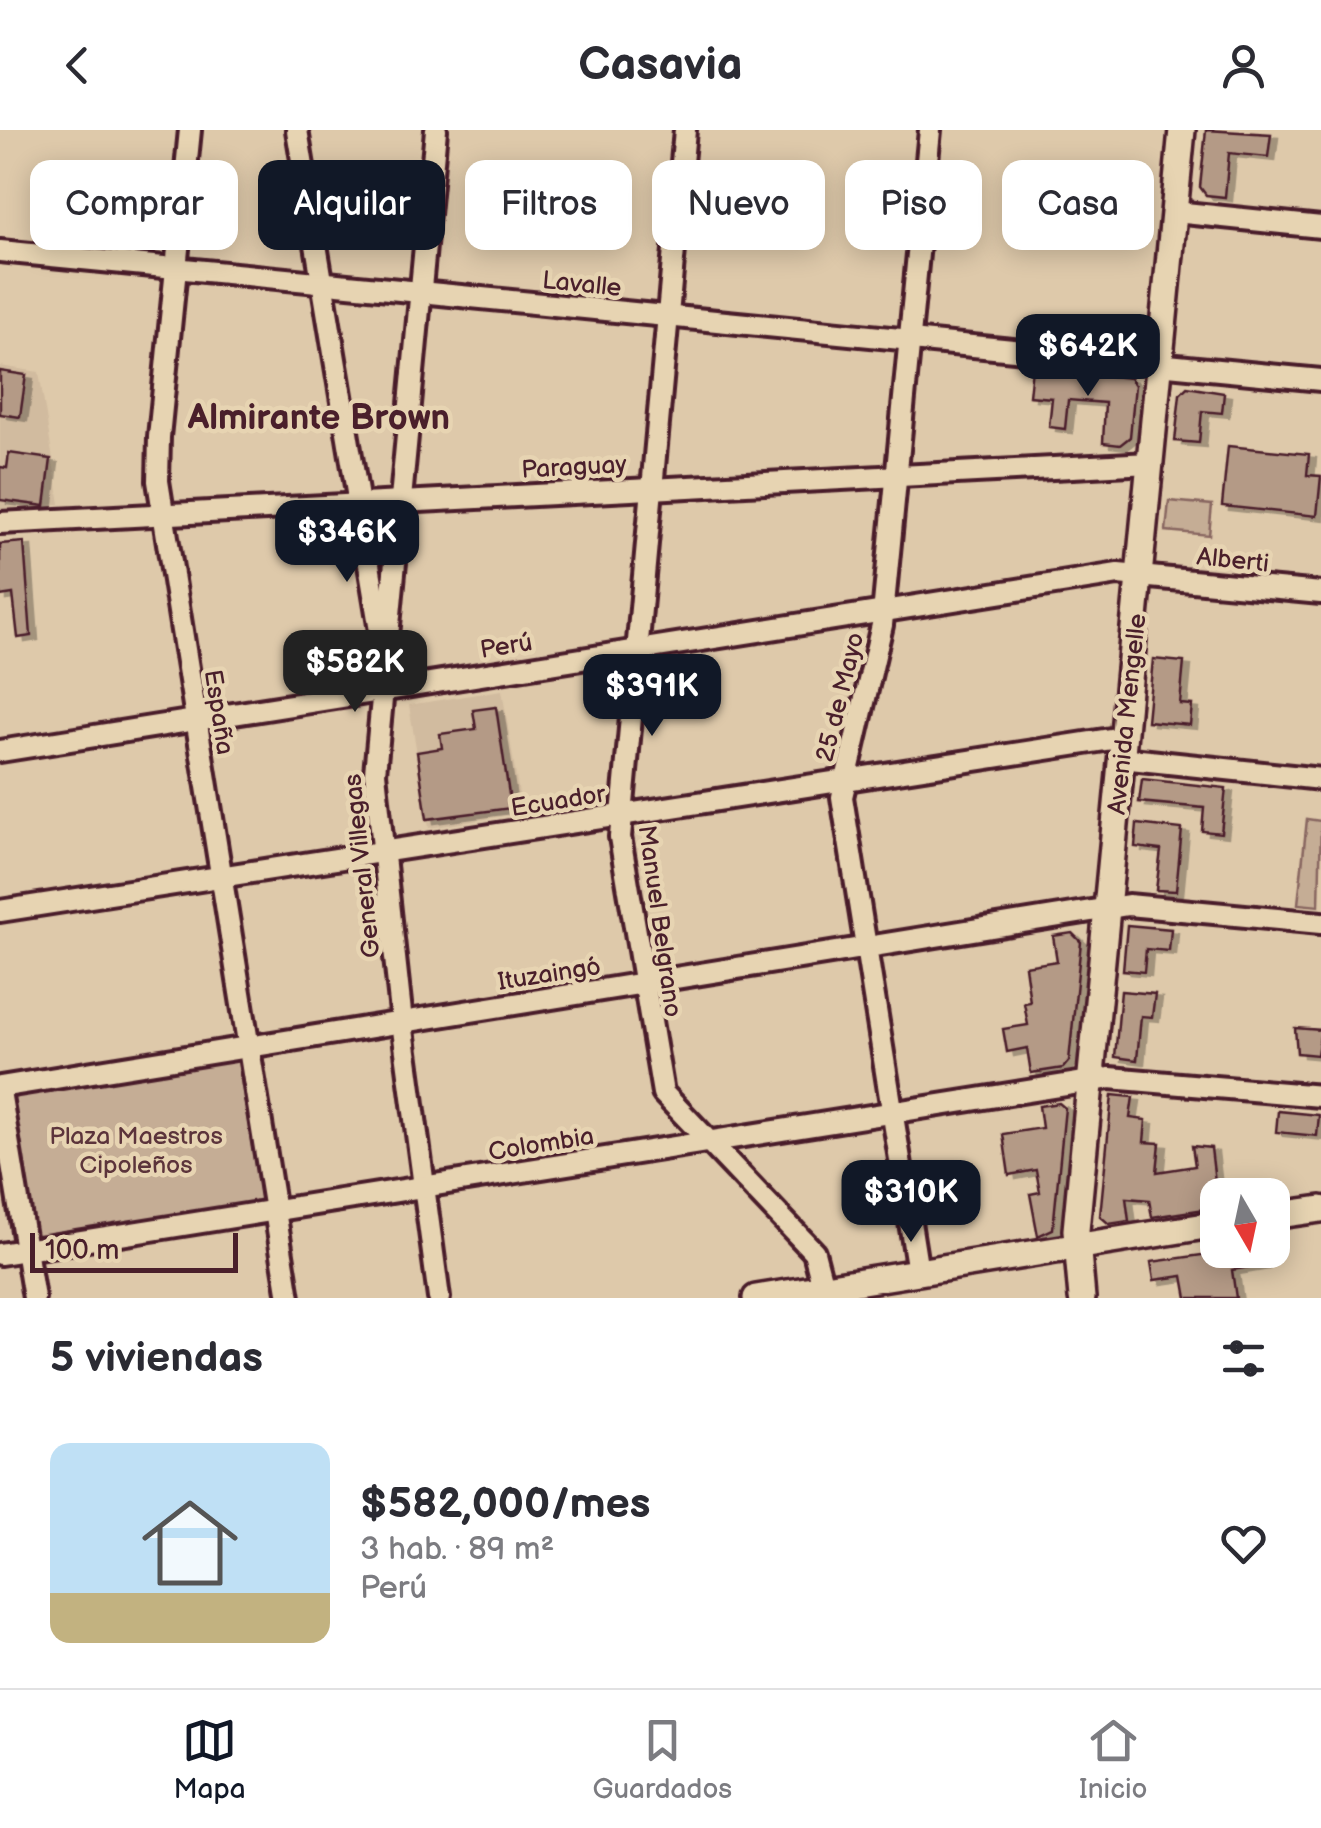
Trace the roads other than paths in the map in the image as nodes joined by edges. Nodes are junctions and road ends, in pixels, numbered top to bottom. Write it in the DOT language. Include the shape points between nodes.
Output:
graph roads {
  1 [pos="190,130"];
  2 [pos="297,130"];
  3 [pos="436,130"];
  4 [pos="685,130"];
  5 [pos="930,130"];
  6 [pos="1182,130"];
  7 [pos="1174,212"];
  8 [pos="1321,227"];
  9 [pos="0,251"];
  10 [pos="176,268"];
  11 [pos="322,282"];
  12 [pos="420,292"];
  13 [pos="668,316"];
  14 [pos="909,340"];
  15 [pos="1160,364"];
  16 [pos="1321,380"];
  17 [pos="1150,463"];
  18 [pos="896,475"];
  19 [pos="651,487"];
  20 [pos="400,499"];
  21 [pos="358,501"];
  22 [pos="163,513"];
  23 [pos="0,523"];
  24 [pos="1139,575"];
  25 [pos="1321,593"];
  26 [pos="883,611"];
  27 [pos="636,650"];
  28 [pos="385,661"];
  29 [pos="382,690"];
  30 [pos="196,720"];
  31 [pos="1122,748"];
  32 [pos="0,751"];
  33 [pos="1321,778"];
  34 [pos="844,780"];
  35 [pos="620,816"];
  36 [pos="383,851"];
  37 [pos="221,876"];
  38 [pos="1107,908"];
  39 [pos="0,911"];
  40 [pos="1321,923"];
  41 [pos="865,947"];
  42 [pos="644,983"];
  43 [pos="402,1022"];
  44 [pos="248,1047"];
  45 [pos="1090,1081"];
  46 [pos="0,1089"];
  47 [pos="1321,1096"];
  48 [pos="892,1112"];
  49 [pos="708,1142"];
  50 [pos="424,1187"];
  51 [pos="1321,1208"];
  52 [pos="274,1211"];
  53 [pos="1290,1213"];
  54 [pos="1200,1227"];
  55 [pos="1075,1246"];
  56 [pos="26,1250"];
  57 [pos="0,1254"];
  58 [pos="918,1272"];
  59 [pos="825,1292"];
  60 [pos="34,1298"];
  61 [pos="289,1298"];
  62 [pos="440,1298"];
  63 [pos="756,1298"];
  64 [pos="1082,1298"];
  1 -- 10 [label="street, España"];
  2 -- 11 [label="street"];
  3 -- 12 [label="street, General Villegas"];
  4 -- 13 [label="street, Manuel Belgrano"];
  5 -- 14 [label="street, 25 de Mayo"];
  6 -- 7 [label="main road, Avenida Mengelle"];
  7 -- 8 [label="street"];
  7 -- 15 [label="main road, Avenida Mengelle"];
  9 -- 10 [label="street, Lavalle"];
  10 -- 11 [label="street, Lavalle"];
  10 -- 22 [label="street, España" via="158,436"];
  11 -- 12 [label="street, Lavalle"];
  11 -- 21 [label="street"];
  12 -- 13 [label="street, Lavalle"];
  12 -- 20 [label="street, General Villegas"];
  13 -- 14 [label="street, Lavalle"];
  13 -- 19 [label="street, Manuel Belgrano"];
  14 -- 15 [label="street, Lavalle"];
  14 -- 18 [label="street, 25 de Mayo"];
  15 -- 16 [label="street, Lavalle"];
  15 -- 17 [label="main road, Avenida Mengelle"];
  17 -- 18 [label="street, Paraguay"];
  17 -- 24 [label="main road, Avenida Mengelle"];
  18 -- 19 [label="street, Paraguay"];
  18 -- 26 [label="street, 25 de Mayo"];
  19 -- 20 [label="street, Paraguay"];
  19 -- 27 [label="street, Manuel Belgrano"];
  20 -- 21 [label="street, Paraguay"];
  20 -- 28 [label="street, General Villegas"];
  21 -- 22 [label="street, Paraguay"];
  21 -- 28 [label="street"];
  22 -- 23 [label="street, Paraguay"];
  22 -- 30 [label="street, España"];
  24 -- 25 [label="street, Alberti"];
  24 -- 26 [label="street, Perú"];
  24 -- 31 [label="main road, Avenida Mengelle"];
  26 -- 27 [label="street, Perú"];
  26 -- 34 [label="street, 25 de Mayo"];
  27 -- 29 [label="street, Perú"];
  27 -- 35 [label="street, Manuel Belgrano"];
  28 -- 29 [label="street, General Villegas"];
  29 -- 30 [label="street, Perú"];
  29 -- 36 [label="street, General Villegas" via="375,773"];
  30 -- 32 [label="street, Perú"];
  30 -- 37 [label="street, España"];
  31 -- 33 [label="street, Ecuador"];
  31 -- 34 [label="street, Ecuador"];
  31 -- 38 [label="main road, Avenida Mengelle"];
  34 -- 35 [label="street, Ecuador"];
  34 -- 41 [label="street, 25 de Mayo" via="842,810"];
  35 -- 36 [label="street, Ecuador"];
  35 -- 42 [label="street, Manuel Belgrano"];
  36 -- 37 [label="street, Ecuador"];
  36 -- 43 [label="street, General Villegas"];
  37 -- 39 [label="street, Ecuador"];
  37 -- 44 [label="street, España"];
  38 -- 40 [label="street, Ituzaingó" via="1150,905"];
  38 -- 41 [label="street, Ituzaingó"];
  38 -- 45 [label="main road, Avenida Mengelle"];
  41 -- 42 [label="street, Ituzaingó"];
  41 -- 48 [label="street, 25 de Mayo"];
  42 -- 43 [label="street, Ituzaingó"];
  42 -- 49 [label="street, Manuel Belgrano" via="662,1092"];
  43 -- 44 [label="street, Ituzaingó"];
  43 -- 50 [label="street, General Villegas"];
  44 -- 46 [label="street, Ituzaingó"];
  44 -- 52 [label="street, España"];
  45 -- 47 [label="street, Colombia" via="1138,1078"];
  45 -- 48 [label="street, Colombia"];
  45 -- 55 [label="main road, Avenida Mengelle"];
  46 -- 56 [label="street"];
  48 -- 49 [label="street, Colombia"];
  48 -- 58 [label="street, 25 de Mayo"];
  49 -- 50 [label="street, Colombia"];
  49 -- 59 [label="street, Manuel Belgrano" via="814,1252"];
  50 -- 52 [label="street, Colombia"];
  50 -- 62 [label="street, General Villegas"];
  51 -- 53 [label="main road"];
  52 -- 56 [label="street, Colombia"];
  52 -- 61 [label="street, España"];
  54 -- 55 [label="main road"];
  55 -- 58 [label="main road"];
  55 -- 64 [label="main road, Avenida Mengelle"];
  56 -- 57 [label="street, Colombia"];
  56 -- 60 [label="street"];
  58 -- 59 [label="main road"];
  59 -- 63 [label="main road"];
}
